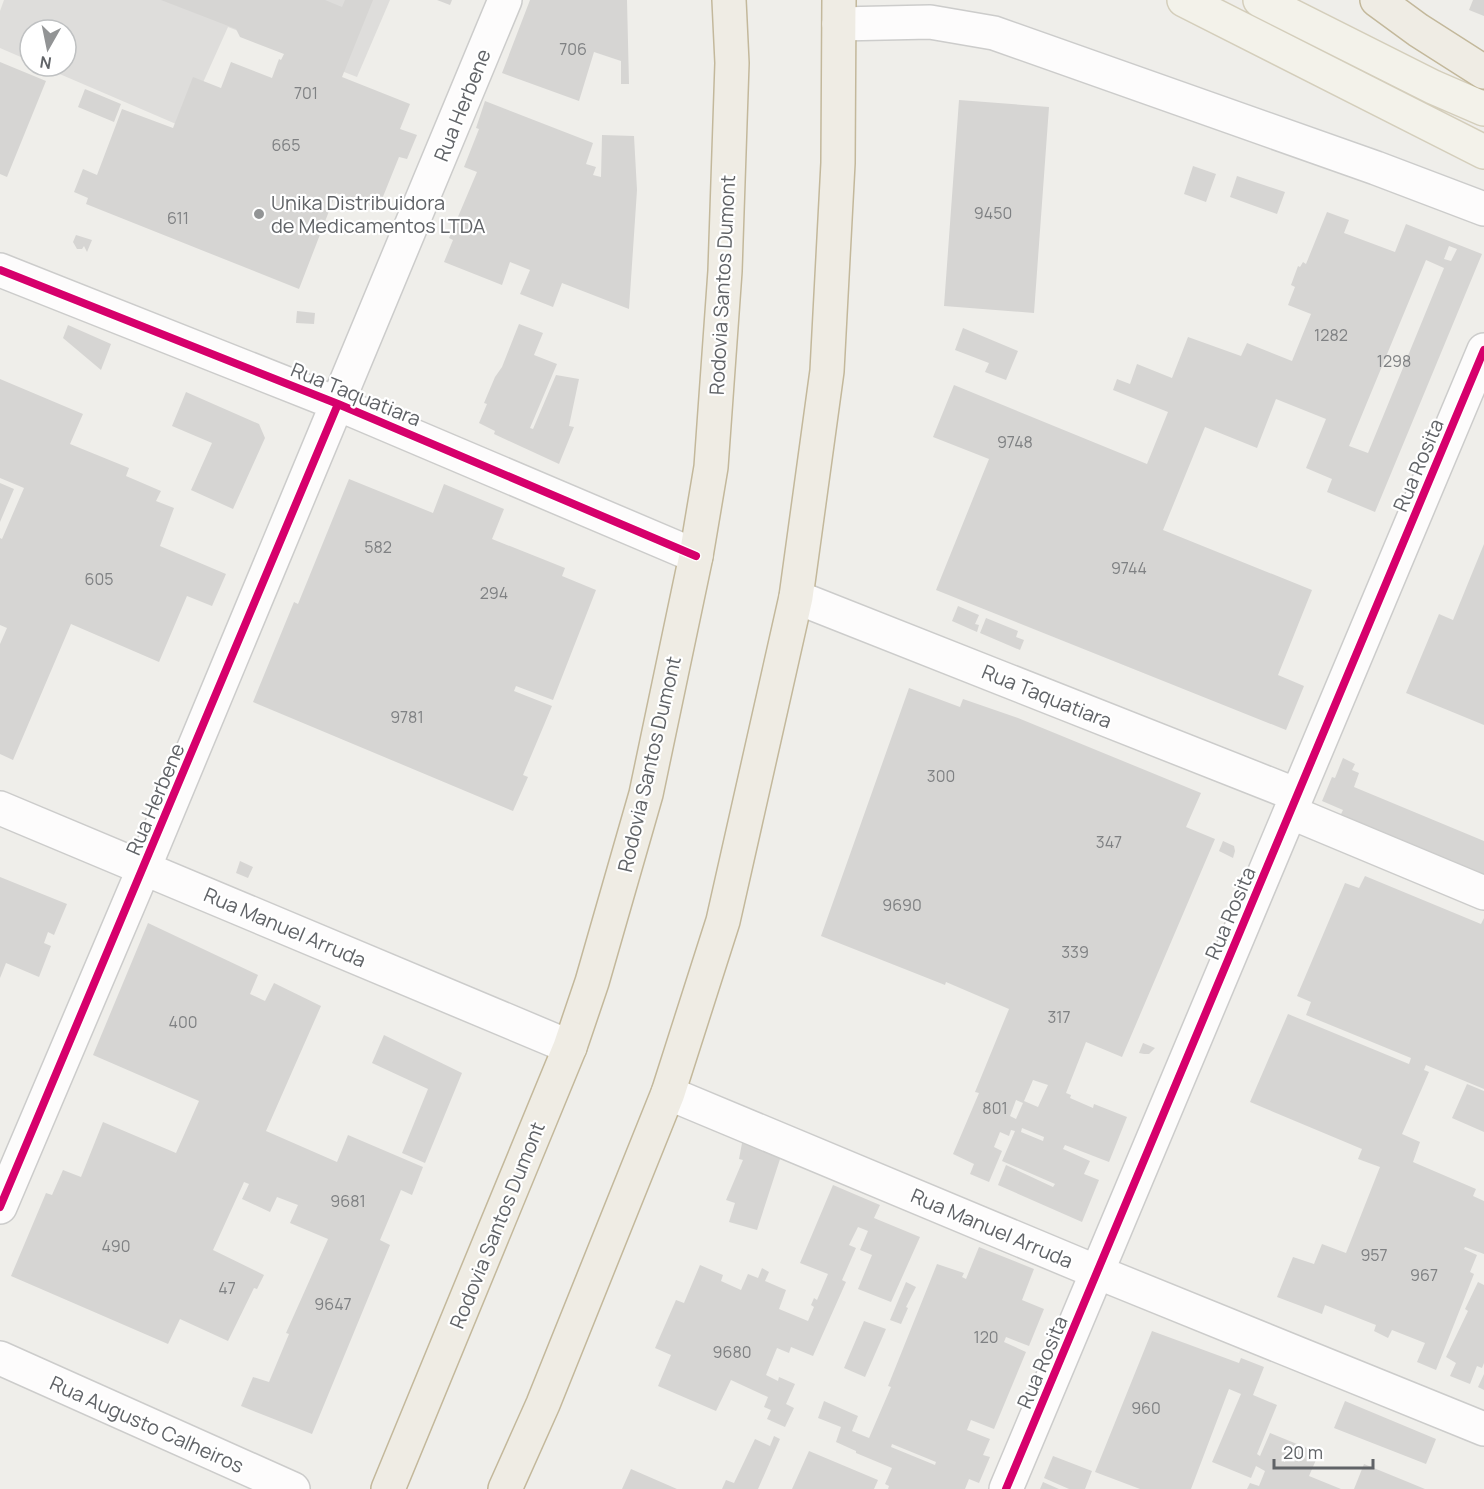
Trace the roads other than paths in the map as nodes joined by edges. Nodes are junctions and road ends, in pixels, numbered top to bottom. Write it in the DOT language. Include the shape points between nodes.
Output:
graph roads {
  1 [pos="505,0"];
  2 [pos="729,0"];
  3 [pos="1184,0"];
  4 [pos="1260,0"];
  5 [pos="1377,0"];
  6 [pos="839,12"];
  7 [pos="1484,72"];
  8 [pos="1484,109"];
  9 [pos="1484,152"];
  10 [pos="1484,209"];
  11 [pos="0,270"];
  12 [pos="1484,350"];
  13 [pos="338,404"];
  14 [pos="696,556"];
  15 [pos="796,597"];
  16 [pos="1294,804"];
  17 [pos="0,808"];
  18 [pos="144,868"];
  19 [pos="1484,893"];
  20 [pos="570,1047"];
  21 [pos="668,1093"];
  22 [pos="0,1207"];
  23 [pos="1097,1272"];
  24 [pos="0,1358"];
  25 [pos="1484,1429"];
  26 [pos="293,1489"];
  27 [pos="388,1489"];
  28 [pos="505,1489"];
  29 [pos="1006,1489"];
  1 -- 13 [label="street, Rua Herbene"];
  2 -- 14 [label="highway, Rodovia Santos Dumont" via="732,63 725,271 711,466"];
  3 -- 9 [label="main road"];
  4 -- 8 [label="main road"];
  5 -- 7 [label="highway"];
  6 -- 10 [label="street" via="994,33"];
  6 -- 15 [label="highway" via="838,163 827,371"];
  11 -- 13 [label="street, Rua Taquatiara"];
  12 -- 16 [label="street, Rua Rosita"];
  13 -- 14 [label="street, Rua Taquatiara"];
  13 -- 18 [label="street, Rua Herbene"];
  14 -- 20 [label="highway, Rodovia Santos Dumont" via="646,794"];
  15 -- 16 [label="street, Rua Taquatiara"];
  15 -- 21 [label="highway" via="723,921"];
  16 -- 19 [label="street, Rua Taquatiara"];
  16 -- 23 [label="street, Rua Rosita"];
  17 -- 18 [label="street, Rua Manuel Arruda"];
  18 -- 20 [label="street, Rua Manuel Arruda"];
  18 -- 22 [label="street, Rua Herbene"];
  20 -- 27 [label="highway, Rodovia Santos Dumont"];
  21 -- 23 [label="street, Rua Manuel Arruda"];
  21 -- 28 [label="highway"];
  23 -- 25 [label="street, Rua Manuel Arruda"];
  23 -- 29 [label="street, Rua Rosita"];
  24 -- 26 [label="street, Rua Augusto Calheiros"];
}
